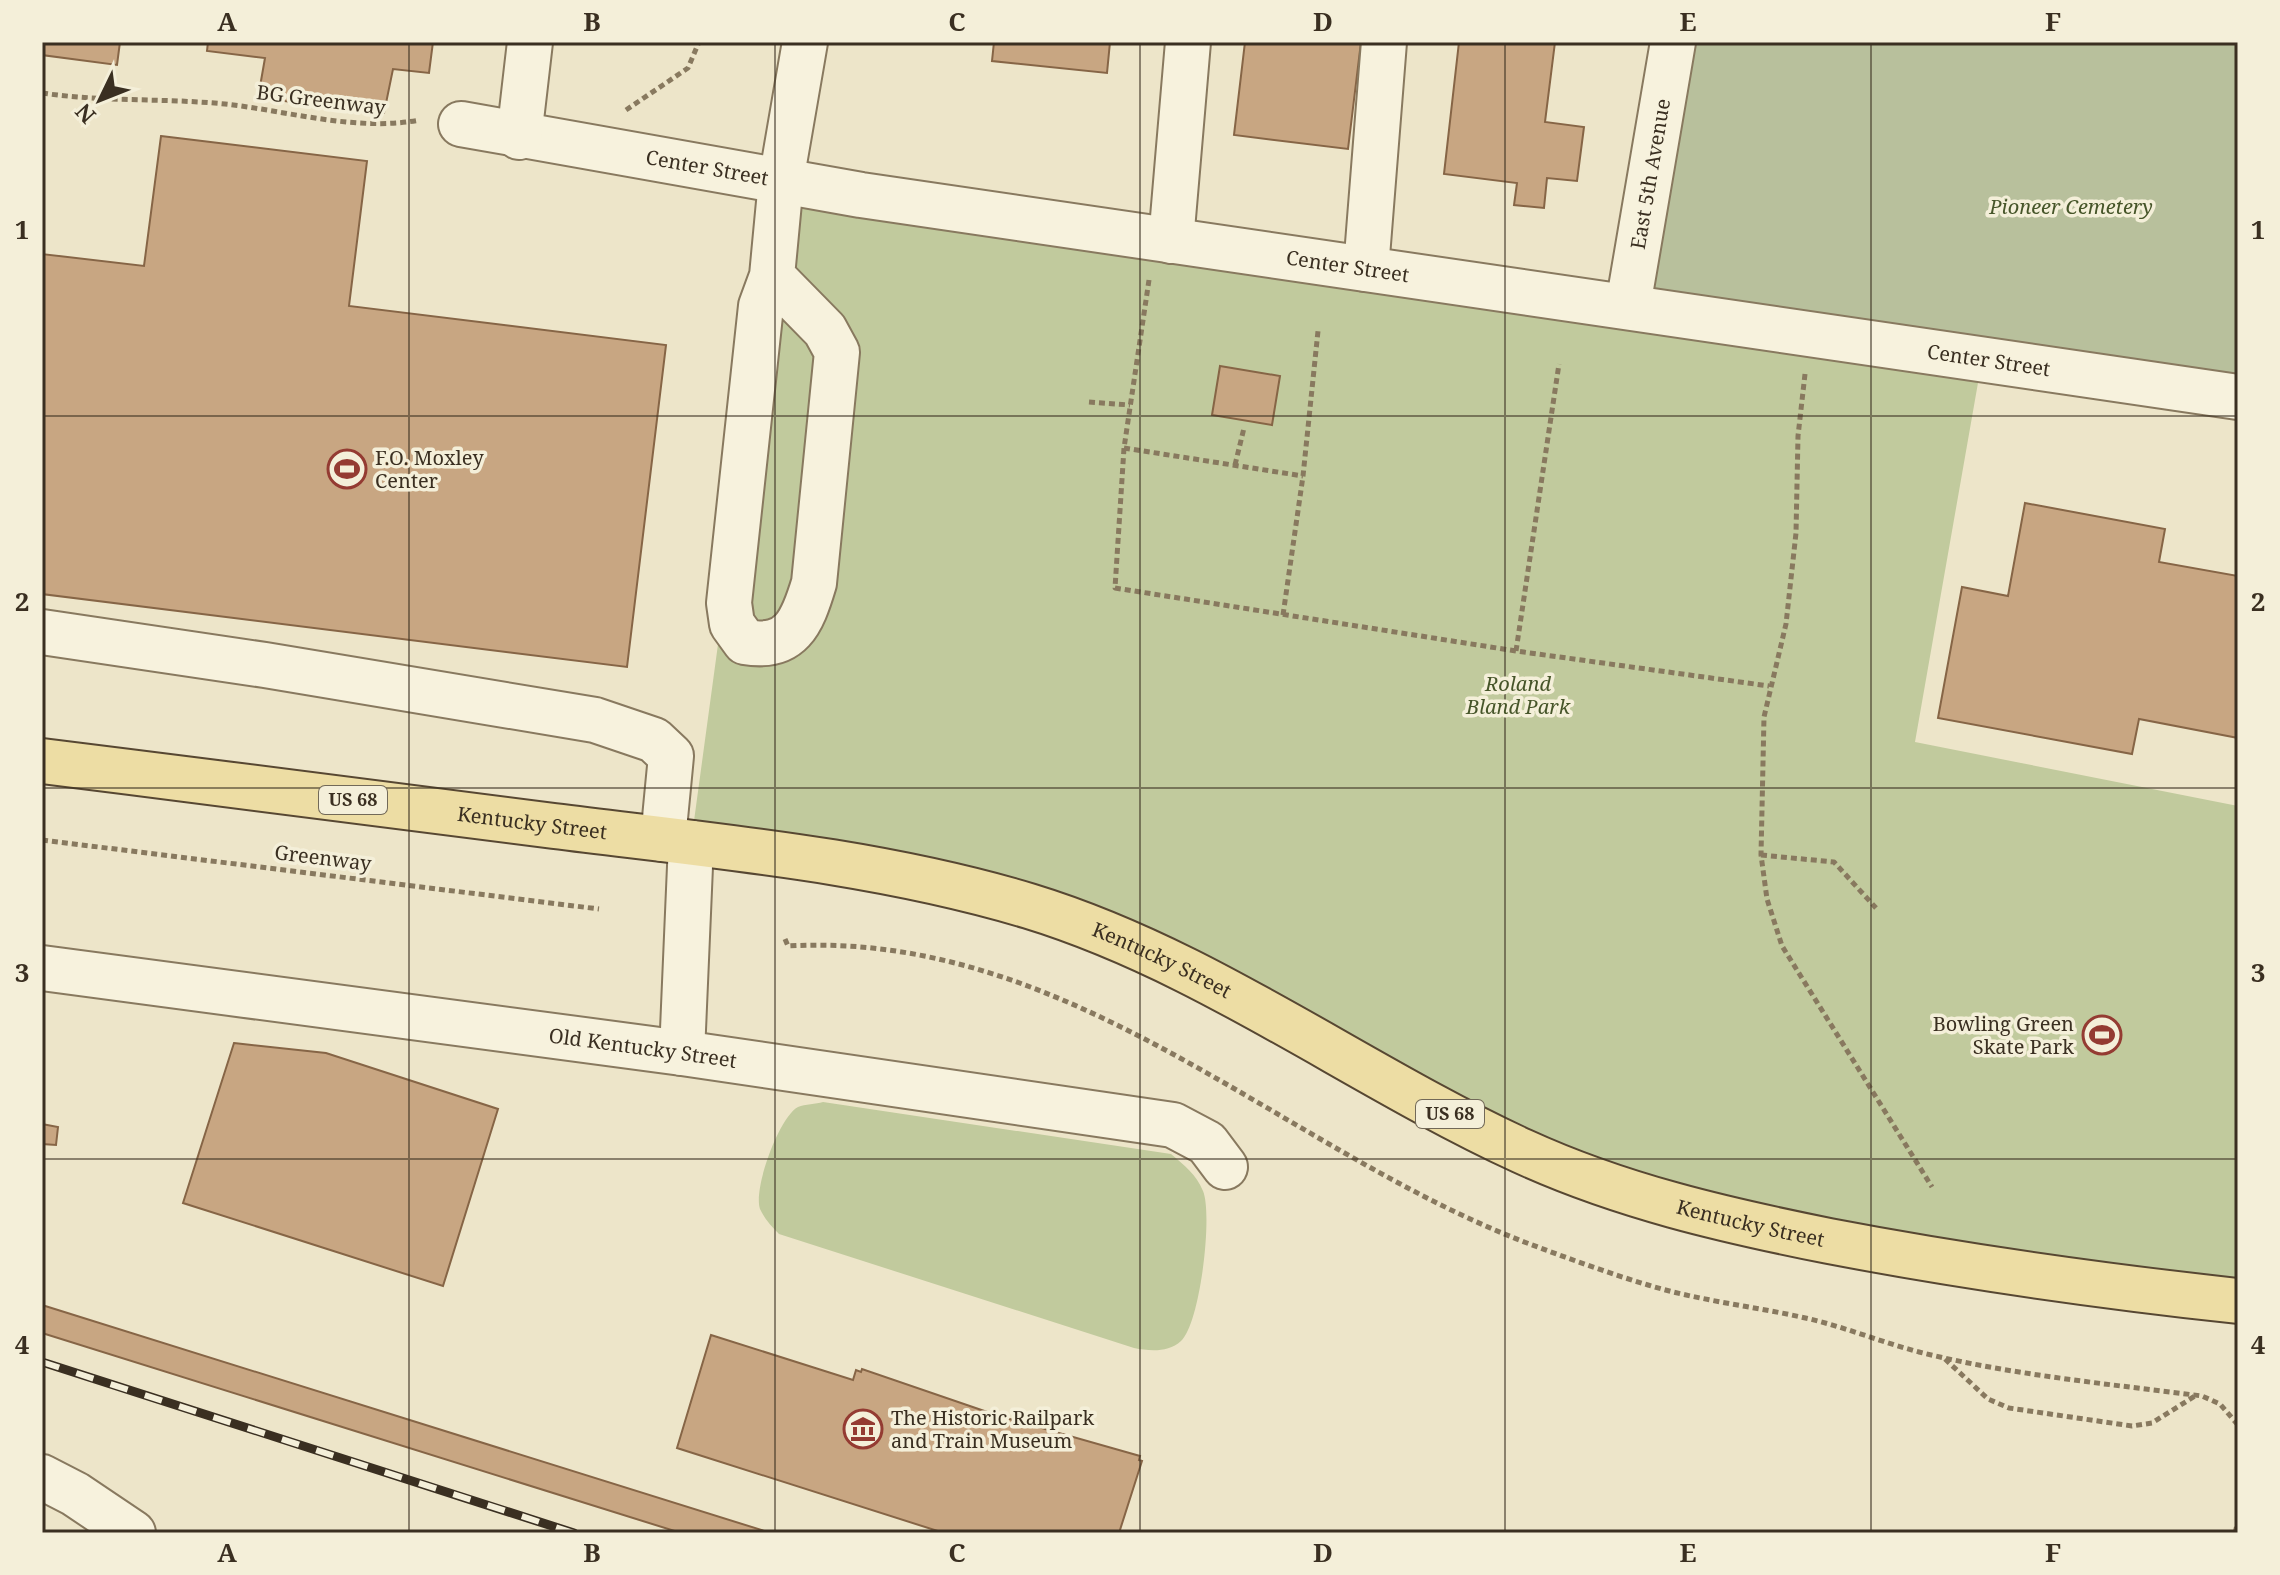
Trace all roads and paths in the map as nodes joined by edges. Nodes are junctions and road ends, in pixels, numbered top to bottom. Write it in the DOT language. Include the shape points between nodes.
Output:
graph roads {
  1 [pos="530,42"];
  2 [pos="699,42"];
  3 [pos="805,42"];
  4 [pos="1188,42"];
  5 [pos="1384,42"];
  6 [pos="1673,42"];
  7 [pos="42,93"];
  8 [pos="621,112"];
  9 [pos="446,118"];
  10 [pos="519,137"];
  11 [pos="781,181"];
  12 [pos="1163,240"];
  13 [pos="1366,269"];
  14 [pos="772,276"];
  15 [pos="1628,306"];
  16 [pos="1318,331"];
  17 [pos="1809,335"];
  18 [pos="1559,364"];
  19 [pos="2238,397"];
  20 [pos="1089,402"];
  21 [pos="1130,405"];
  22 [pos="1244,428"];
  23 [pos="1124,448"];
  24 [pos="1235,465"];
  25 [pos="1303,476"];
  26 [pos="1283,615"];
  27 [pos="42,632"];
  28 [pos="1516,651"];
  29 [pos="1769,686"];
  30 [pos="42,761"];
  31 [pos="42,840"];
  32 [pos="677,841"];
  33 [pos="1761,855"];
  34 [pos="1876,908"];
  35 [pos="599,909"];
  36 [pos="42,968"];
  37 [pos="682,1053"];
  38 [pos="1225,1167"];
  39 [pos="1932,1187"];
  40 [pos="2238,1301"];
  41 [pos="1942,1357"];
  42 [pos="2196,1395"];
  43 [pos="42,1477"];
  44 [pos="2238,1521"];
  45 [pos="133,1533"];
  46 [pos="2235,1533"];
  1 -- 10 [label="street"];
  2 -- 8 [label="path" via="688,68"];
  3 -- 11 [label="street"];
  4 -- 12 [label="street"];
  5 -- 13 [label="street"];
  6 -- 15 [label="street, East 5th Avenue"];
  7 -- 9 [label="path, BG Greenway" via="227,105 387,126"];
  9 -- 10 [label="street, Center Street"];
  10 -- 11 [label="street, Center Street"];
  11 -- 12 [label="street, Center Street"];
  11 -- 14 [label="street"];
  12 -- 13 [label="street, Center Street"];
  12 -- 21 [label="path"];
  13 -- 15 [label="street, Center Street"];
  14 -- 14 [label="street" via="761,306 729,603 732,624 745,642 769,646 789,635 807,607 814,583 837,352 825,330"];
  15 -- 17 [label="street, Center Street"];
  16 -- 25 [label="path"];
  17 -- 19 [label="street, Center Street"];
  17 -- 29 [label="path" via="1786,624"];
  18 -- 28 [label="path"];
  20 -- 21 [label="path"];
  21 -- 23 [label="path"];
  22 -- 24 [label="path"];
  23 -- 24 [label="path"];
  23 -- 26 [label="path" via="1115,588"];
  24 -- 25 [label="path"];
  25 -- 26 [label="path"];
  26 -- 28 [label="path"];
  27 -- 32 [label="street" via="595,720 654,740 671,756"];
  28 -- 29 [label="path"];
  29 -- 33 [label="path"];
  30 -- 32 [label="main road, Kentucky Street / US 68"];
  31 -- 35 [label="path, Greenway"];
  32 -- 37 [label="street"];
  32 -- 40 [label="main road, Kentucky Street / US 68" via="910,876 1095,929 1206,980 1522,1151 1627,1193 1894,1254"];
  33 -- 34 [label="path" via="1834,862"];
  33 -- 39 [label="path" via="1767,899 1782,946"];
  36 -- 37 [label="street, Old Kentucky Street"];
  37 -- 38 [label="street, Old Kentucky Street" via="1173,1125 1207,1143"];
  41 -- 42 [label="path" via="1988,1399 2009,1408 2132,1426 2162,1419"];
  43 -- 45 [label="street"];
  44 -- 46 [label="path"];
}
